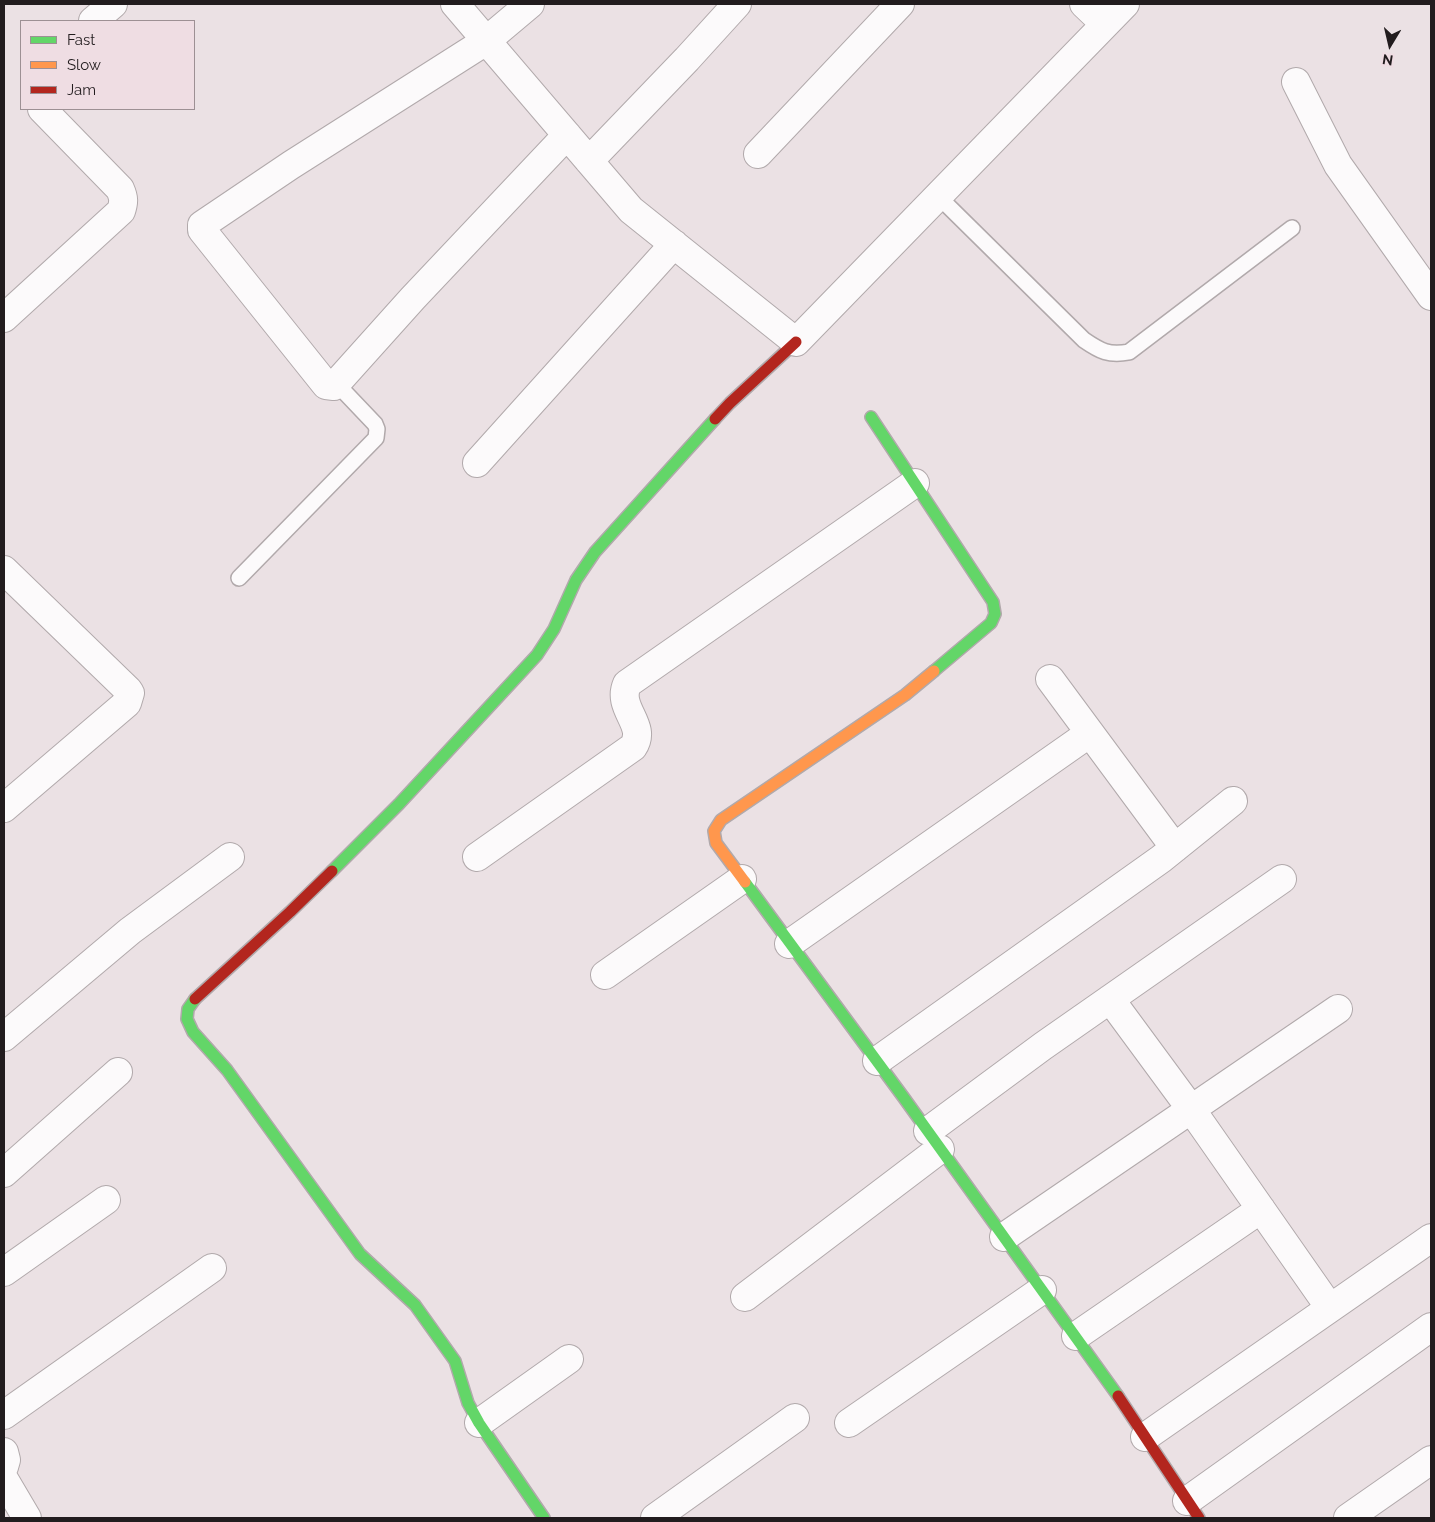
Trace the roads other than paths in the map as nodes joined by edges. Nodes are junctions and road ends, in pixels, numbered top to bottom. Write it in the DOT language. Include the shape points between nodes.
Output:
graph roads {
  1 [pos="114,4"];
  2 [pos="455,4"];
  3 [pos="530,4"];
  4 [pos="737,4"];
  5 [pos="900,4"];
  6 [pos="1084,4"];
  7 [pos="1125,4"];
  8 [pos="94,20"];
  9 [pos="1105,24"];
  10 [pos="486,41"];
  11 [pos="1296,82"];
  12 [pos="43,110"];
  13 [pos="567,135"];
  14 [pos="758,154"];
  15 [pos="589,161"];
  16 [pos="938,196"];
  17 [pos="1292,228"];
  18 [pos="674,244"];
  19 [pos="1431,296"];
  20 [pos="4,318"];
  21 [pos="796,342"];
  22 [pos="336,383"];
  23 [pos="871,417"];
  24 [pos="477,463"];
  25 [pos="915,483"];
  26 [pos="6,577"];
  27 [pos="239,578"];
  28 [pos="1050,679"];
  29 [pos="1090,733"];
  30 [pos="1233,801"];
  31 [pos="4,808"];
  32 [pos="1175,848"];
  33 [pos="230,857"];
  34 [pos="477,857"];
  35 [pos="742,879"];
  36 [pos="1282,879"];
  37 [pos="789,944"];
  38 [pos="605,975"];
  39 [pos="1110,999"];
  40 [pos="1338,1009"];
  41 [pos="4,1037"];
  42 [pos="877,1061"];
  43 [pos="118,1072"];
  44 [pos="1191,1109"];
  45 [pos="934,1140"];
  46 [pos="4,1173"];
  47 [pos="106,1200"];
  48 [pos="1261,1209"];
  49 [pos="1004,1236"];
  50 [pos="1431,1238"];
  51 [pos="212,1268"];
  52 [pos="4,1272"];
  53 [pos="1042,1290"];
  54 [pos="745,1297"];
  55 [pos="1330,1308"];
  56 [pos="1431,1327"];
  57 [pos="1076,1336"];
  58 [pos="569,1359"];
  59 [pos="4,1415"];
  60 [pos="795,1418"];
  61 [pos="479,1423"];
  62 [pos="849,1423"];
  63 [pos="1145,1437"];
  64 [pos="4,1452"];
  65 [pos="1431,1460"];
  66 [pos="4,1467"];
  67 [pos="4,1479"];
  68 [pos="1193,1510"];
  69 [pos="27,1518"];
  70 [pos="544,1518"];
  71 [pos="655,1518"];
  72 [pos="1348,1518"];
  1 -- 8 [label="street"];
  2 -- 10 [label="street"];
  3 -- 10 [label="street"];
  4 -- 15 [label="street"];
  5 -- 14 [label="street"];
  6 -- 9 [label="street"];
  7 -- 9 [label="street"];
  9 -- 16 [label="street"];
  10 -- 13 [label="street"];
  10 -- 22 [label="street" via="290,164 202,225 203,234 326,386"];
  11 -- 19 [label="street" via="1338,165"];
  12 -- 20 [label="street" via="120,189 124,204 121,211"];
  13 -- 15 [label="street"];
  13 -- 22 [label="street"];
  15 -- 18 [label="street" via="632,210"];
  16 -- 17 [label="lane" via="1084,340 1100,352 1118,354 1129,352"];
  16 -- 21 [label="street"];
  18 -- 21 [label="street"];
  18 -- 24 [label="street"];
  21 -- 61 [label="street" via="730,403 595,552 576,580 554,629 537,655 399,804 188,1009 193,1032 227,1070 360,1254 414,1305 455,1361 468,1403"];
  22 -- 27 [label="lane" via="375,424 376,438"];
  23 -- 25 [label="street"];
  25 -- 34 [label="street" via="628,684 624,692 625,702 638,733 638,741 633,747"];
  25 -- 35 [label="street" via="993,602 995,614 992,623 905,695 715,826 713,835 716,843"];
  26 -- 31 [label="street" via="130,693 127,703"];
  28 -- 29 [label="street"];
  29 -- 32 [label="street"];
  29 -- 37 [label="street"];
  30 -- 32 [label="street"];
  32 -- 42 [label="street"];
  33 -- 41 [label="street" via="130,931"];
  35 -- 37 [label="street"];
  35 -- 38 [label="street"];
  36 -- 39 [label="street"];
  37 -- 42 [label="street"];
  39 -- 44 [label="street"];
  39 -- 45 [label="street" via="1043,1046"];
  40 -- 44 [label="street"];
  42 -- 45 [label="street"];
  43 -- 46 [label="street"];
  44 -- 48 [label="street"];
  44 -- 49 [label="street"];
  45 -- 49 [label="street"];
  45 -- 54 [label="street"];
  47 -- 52 [label="street"];
  48 -- 55 [label="street"];
  48 -- 57 [label="street"];
  49 -- 53 [label="street"];
  50 -- 55 [label="street"];
  51 -- 59 [label="street"];
  53 -- 57 [label="street"];
  53 -- 62 [label="street"];
  55 -- 63 [label="street"];
  56 -- 68 [label="street"];
  57 -- 63 [label="street"];
  58 -- 61 [label="street"];
  60 -- 71 [label="street"];
  61 -- 70 [label="street"];
  63 -- 68 [label="street"];
  64 -- 66 [label="street"];
  65 -- 72 [label="street"];
  67 -- 69 [label="street"];
}
